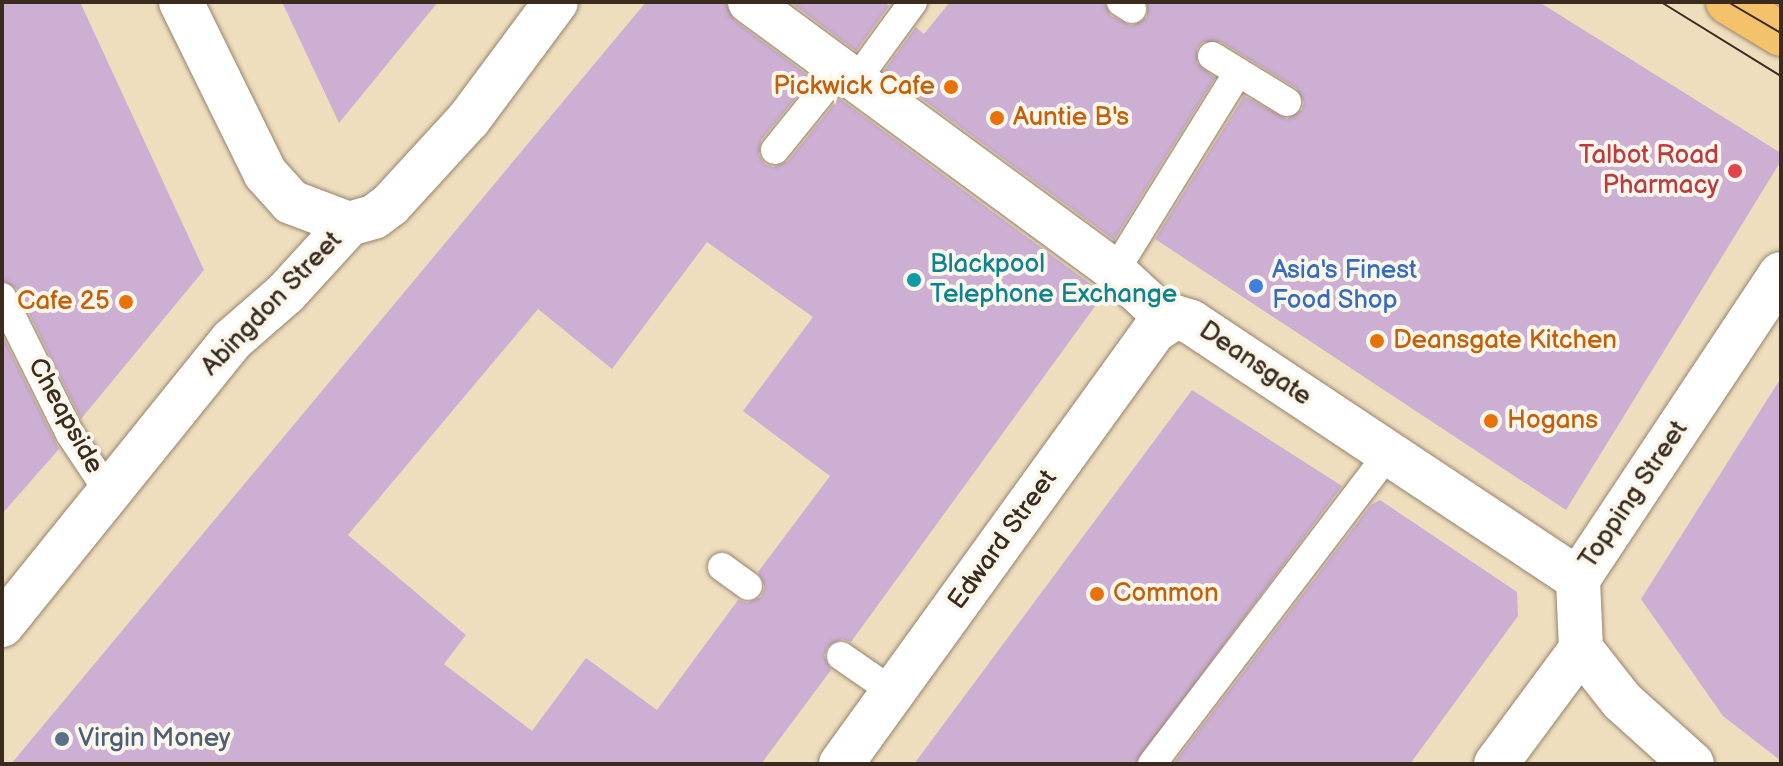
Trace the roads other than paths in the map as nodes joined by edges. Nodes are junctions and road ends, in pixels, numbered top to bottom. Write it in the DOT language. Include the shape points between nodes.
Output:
graph roads {
  1 [pos="181,2"];
  2 [pos="556,2"];
  3 [pos="749,2"];
  4 [pos="913,2"];
  5 [pos="1728,2"];
  6 [pos="1781,34"];
  7 [pos="1212,56"];
  8 [pos="1238,73"];
  9 [pos="846,77"];
  10 [pos="1287,102"];
  11 [pos="775,150"];
  12 [pos="349,224"];
  13 [pos="1115,271"];
  14 [pos="1781,274"];
  15 [pos="2,297"];
  16 [pos="1167,319"];
  17 [pos="1389,453"];
  18 [pos="108,491"];
  19 [pos="722,567"];
  20 [pos="1578,579"];
  21 [pos="748,586"];
  22 [pos="2,625"];
  23 [pos="1581,649"];
  24 [pos="841,656"];
  25 [pos="893,692"];
  26 [pos="841,764"];
  27 [pos="1152,764"];
  28 [pos="1496,764"];
  29 [pos="1692,764"];
  1 -- 12 [label="street" via="265,173 291,202"];
  2 -- 12 [label="street, Abingdon Street" via="469,119 391,204 374,217"];
  3 -- 9 [label="street, Deansgate"];
  4 -- 9 [label="lane"];
  5 -- 6 [label="main road"];
  7 -- 8 [label="lane"];
  8 -- 10 [label="lane"];
  8 -- 13 [label="lane"];
  9 -- 11 [label="lane"];
  9 -- 13 [label="street, Deansgate"];
  12 -- 18 [label="street, Abingdon Street" via="286,293 232,340"];
  13 -- 16 [label="street, Deansgate"];
  14 -- 20 [label="street, Topping Street"];
  15 -- 18 [label="lane, Cheapside" via="70,434"];
  16 -- 17 [label="street, Deansgate" via="1182,316"];
  16 -- 25 [label="street, Edward Street"];
  17 -- 20 [label="street, Deansgate"];
  17 -- 27 [label="lane"];
  18 -- 22 [label="street, Abingdon Street"];
  19 -- 21 [label="lane"];
  20 -- 23 [label="street, Topping Street"];
  23 -- 28 [label="street"];
  23 -- 29 [label="street" via="1622,701"];
  24 -- 25 [label="lane"];
  25 -- 26 [label="street, Edward Street"];
}
